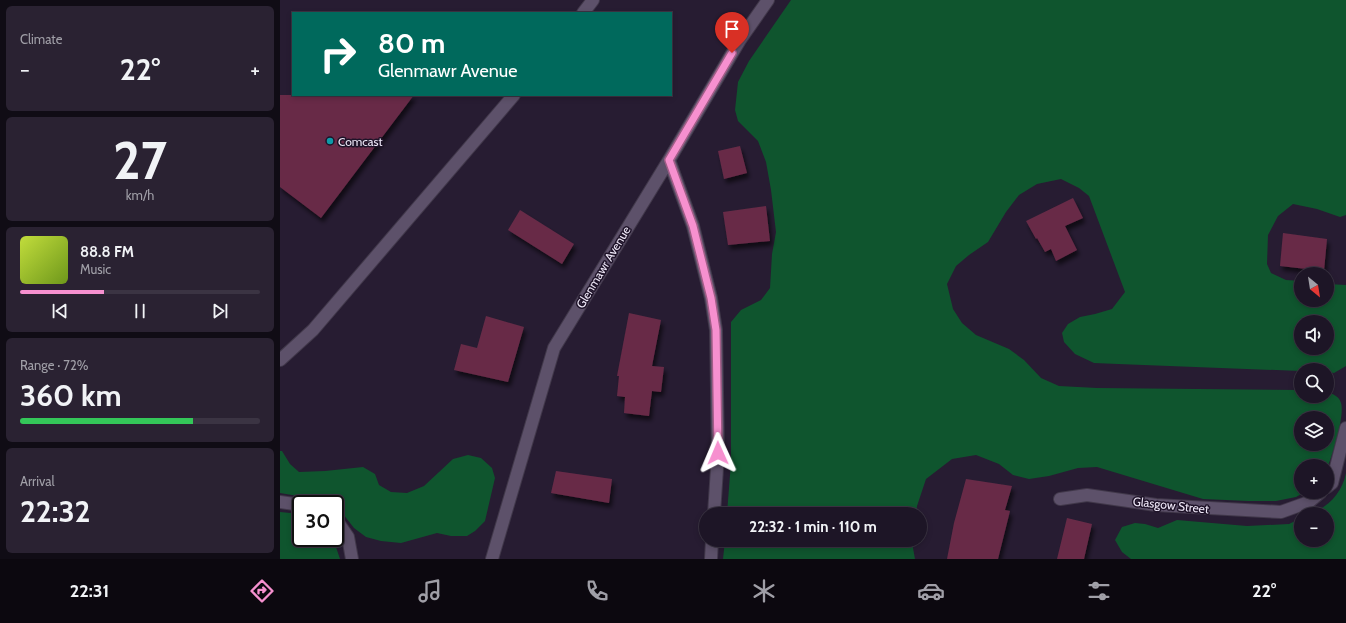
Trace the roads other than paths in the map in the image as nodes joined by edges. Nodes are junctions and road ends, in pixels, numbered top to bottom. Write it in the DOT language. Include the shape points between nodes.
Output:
graph roads {
  1 [pos="594,0"];
  2 [pos="768,0"];
  3 [pos="584,12"];
  4 [pos="513,96"];
  5 [pos="669,160"];
  6 [pos="280,360"];
  7 [pos="1346,428"];
  8 [pos="1334,475"];
  9 [pos="1060,499"];
  10 [pos="1313,499"];
  11 [pos="280,502"];
  12 [pos="292,503"];
  13 [pos="714,507"];
  14 [pos="344,531"];
  15 [pos="712,547"];
  16 [pos="352,559"];
  17 [pos="492,559"];
  18 [pos="711,559"];
  1 -- 3 [label="street"];
  2 -- 5 [label="street, Glenmawr Avenue" via="740,40"];
  4 -- 6 [label="street" via="312,330"];
  5 -- 13 [label="street" via="693,226 711,298 716,330 718,453"];
  5 -- 17 [label="street, Glenmawr Avenue" via="554,348"];
  7 -- 8 [label="street"];
  9 -- 10 [label="street, Glasgow Street" via="1087,495 1156,505 1282,512"];
  11 -- 12 [label="street"];
  14 -- 16 [label="street" via="348,537"];
  15 -- 18 [label="street"];
}
